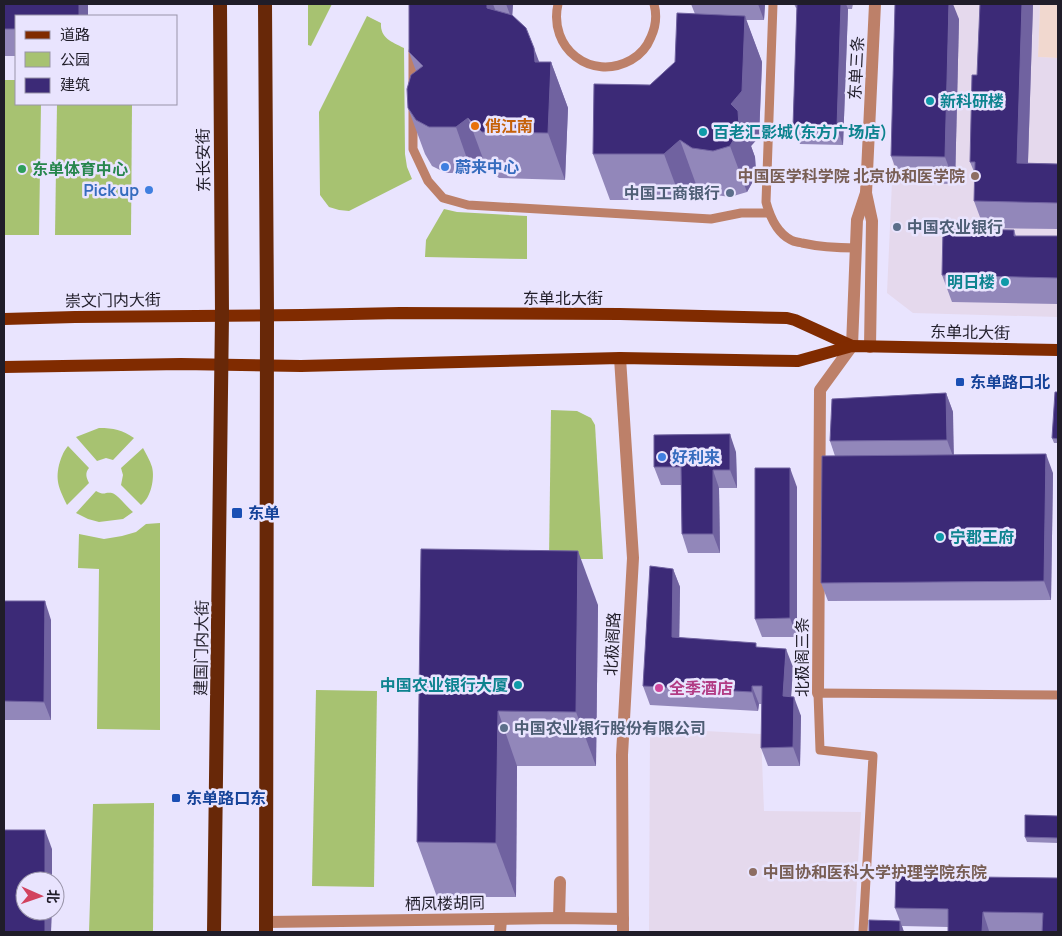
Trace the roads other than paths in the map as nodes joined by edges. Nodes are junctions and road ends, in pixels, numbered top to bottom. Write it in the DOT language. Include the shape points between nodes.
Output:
graph roads {
  1 [pos="220,4"];
  2 [pos="265,4"];
  3 [pos="558,4"];
  4 [pos="654,4"];
  5 [pos="773,4"];
  6 [pos="875,4"];
  7 [pos="413,42"];
  8 [pos="866,193"];
  9 [pos="769,213"];
  10 [pos="856,248"];
  11 [pos="222,315"];
  12 [pos="268,315"];
  13 [pos="4,319"];
  14 [pos="852,346"];
  15 [pos="870,347"];
  16 [pos="1058,350"];
  17 [pos="620,358"];
  18 [pos="222,364"];
  19 [pos="267,365"];
  20 [pos="4,367"];
  21 [pos="818,692"];
  22 [pos="1058,695"];
  23 [pos="560,882"];
  24 [pos="559,918"];
  25 [pos="623,918"];
  26 [pos="501,919"];
  27 [pos="266,927"];
  28 [pos="214,932"];
  29 [pos="500,932"];
  30 [pos="623,932"];
  31 [pos="863,932"];
  1 -- 11 [label="highway, 东长安街"];
  2 -- 12 [label="highway"];
  3 -- 4 [label="lane" via="555,14 557,31 564,45 575,57 590,65 606,68 622,65 649,44 655,28"];
  5 -- 9 [label="lane" via="766,202"];
  6 -- 8 [label="street, 东单三条"];
  7 -- 9 [label="lane" via="413,149 428,180 443,198 468,206 711,219 741,213"];
  8 -- 10 [label="street, 东单三条" via="857,220"];
  8 -- 15 [label="street, 东单三条" via="872,221"];
  9 -- 10 [label="lane" via="778,230 791,241"];
  10 -- 14 [label="street, 东单三条"];
  11 -- 12 [label="main road, 东单北大街"];
  11 -- 13 [label="main road, 崇文门内大街"];
  11 -- 18 [label="highway, 东长安街"];
  12 -- 14 [label="main road, 东单北大街" via="620,314 787,318"];
  12 -- 19 [label="highway"];
  14 -- 15 [label="main road, 东单北大街"];
  14 -- 17 [label="main road, 东单北大街" via="798,361"];
  14 -- 21 [label="street, 北极阁三条" via="820,390"];
  15 -- 16 [label="main road, 东单北大街"];
  17 -- 19 [label="main road, 东单北大街"];
  17 -- 25 [label="street, 北极阁路" via="633,558 622,755"];
  18 -- 19 [label="main road, 东单北大街"];
  18 -- 20 [label="main road"];
  18 -- 28 [label="highway, 建国门内大街"];
  19 -- 27 [label="highway"];
  21 -- 22 [label="lane"];
  21 -- 31 [label="lane, 北极阁三条" via="820,750 873,756"];
  23 -- 24 [label="street"];
  24 -- 25 [label="street, 栖凤楼胡同"];
  24 -- 26 [label="street, 栖凤楼胡同"];
  25 -- 30 [label="street, 北极阁路"];
  26 -- 27 [label="street, 栖凤楼胡同"];
  26 -- 29 [label="street"];
}
